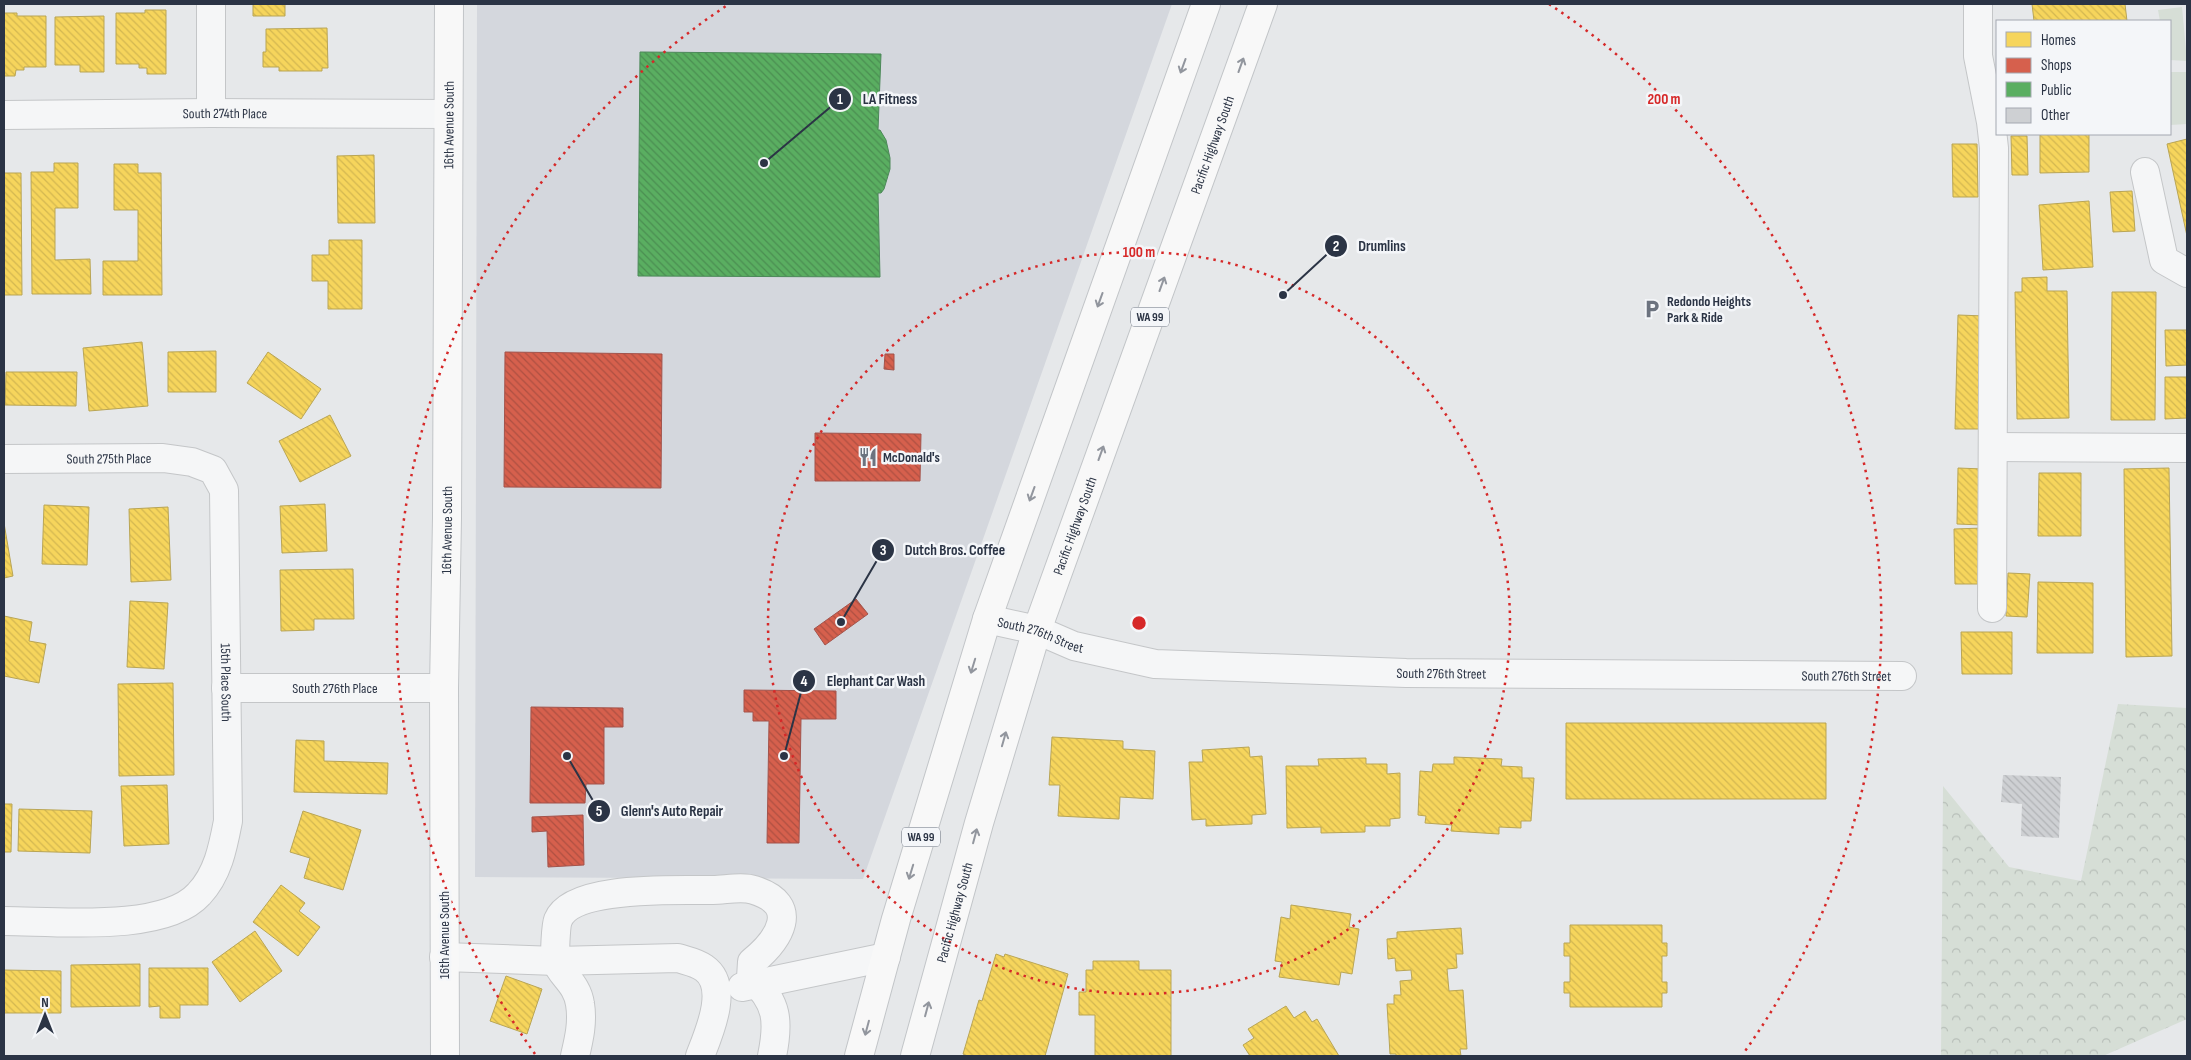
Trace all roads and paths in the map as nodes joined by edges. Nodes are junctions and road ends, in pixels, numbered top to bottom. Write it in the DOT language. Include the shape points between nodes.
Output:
graph roads {
  1 [pos="211,4"];
  2 [pos="449,4"];
  3 [pos="1206,4"];
  4 [pos="1263,4"];
  5 [pos="1978,4"];
  6 [pos="211,113"];
  7 [pos="448,114"];
  8 [pos="4,115"];
  9 [pos="2145,172"];
  10 [pos="2187,274"];
  11 [pos="1993,447"];
  12 [pos="2187,448"];
  13 [pos="4,459"];
  14 [pos="213,470"];
  15 [pos="1992,608"];
  16 [pos="987,619"];
  17 [pos="1037,630"];
  18 [pos="1902,676"];
  19 [pos="226,688"];
  20 [pos="444,688"];
  21 [pos="4,920"];
  22 [pos="444,957"];
  23 [pos="886,957"];
  24 [pos="556,961"];
  25 [pos="606,961"];
  26 [pos="757,984"];
  27 [pos="716,993"];
  28 [pos="578,1045"];
  29 [pos="444,1056"];
  30 [pos="700,1056"];
  31 [pos="772,1056"];
  32 [pos="859,1056"];
  33 [pos="915,1056"];
  1 -- 6 [label="street"];
  2 -- 7 [label="main road, 16th Avenue South"];
  3 -- 16 [label="main road, WA 99, one-way"];
  17 -- 4 [label="main road, Pacific Highway South / WA 99, one-way"];
  5 -- 11 [label="street" via="1978,56 1994,148"];
  6 -- 7 [label="street, South 274th Place"];
  6 -- 8 [label="street, South 274th Place"];
  7 -- 20 [label="main road, 16th Avenue South"];
  9 -- 10 [label="street" via="2164,260"];
  11 -- 12 [label="street"];
  11 -- 15 [label="street"];
  13 -- 14 [label="street, South 275th Place" via="163,458 192,462"];
  14 -- 19 [label="street, 15th Place South" via="224,490"];
  16 -- 17 [label="street, South 276th Street"];
  16 -- 23 [label="main road, WA 99, one-way"];
  17 -- 18 [label="street, South 276th Street" via="1074,646 1155,664 1406,673"];
  33 -- 17 [label="main road, Pacific Highway South / WA 99, one-way" via="978,822"];
  19 -- 20 [label="street, South 276th Place"];
  19 -- 21 [label="street, 15th Place South" via="228,821 221,855 201,893 178,910 140,919"];
  20 -- 22 [label="main road, 16th Avenue South"];
  22 -- 24 [label="street"];
  22 -- 29 [label="main road, 16th Avenue South"];
  23 -- 26 [label="street"];
  23 -- 32 [label="main road, WA 99, one-way"];
  24 -- 25 [label="street"];
  24 -- 26 [label="street" via="558,920 566,910 583,900 630,891 753,889 778,904 784,918 768,949 752,962 751,978"];
  24 -- 28 [label="street" via="575,987 580,1003"];
  25 -- 27 [label="street" via="678,958 706,969 714,981"];
  25 -- 28 [label="street" via="591,976"];
  26 -- 27 [label="street"];
  26 -- 31 [label="street" via="775,1011"];
  27 -- 30 [label="street" via="712,1023"];
}
